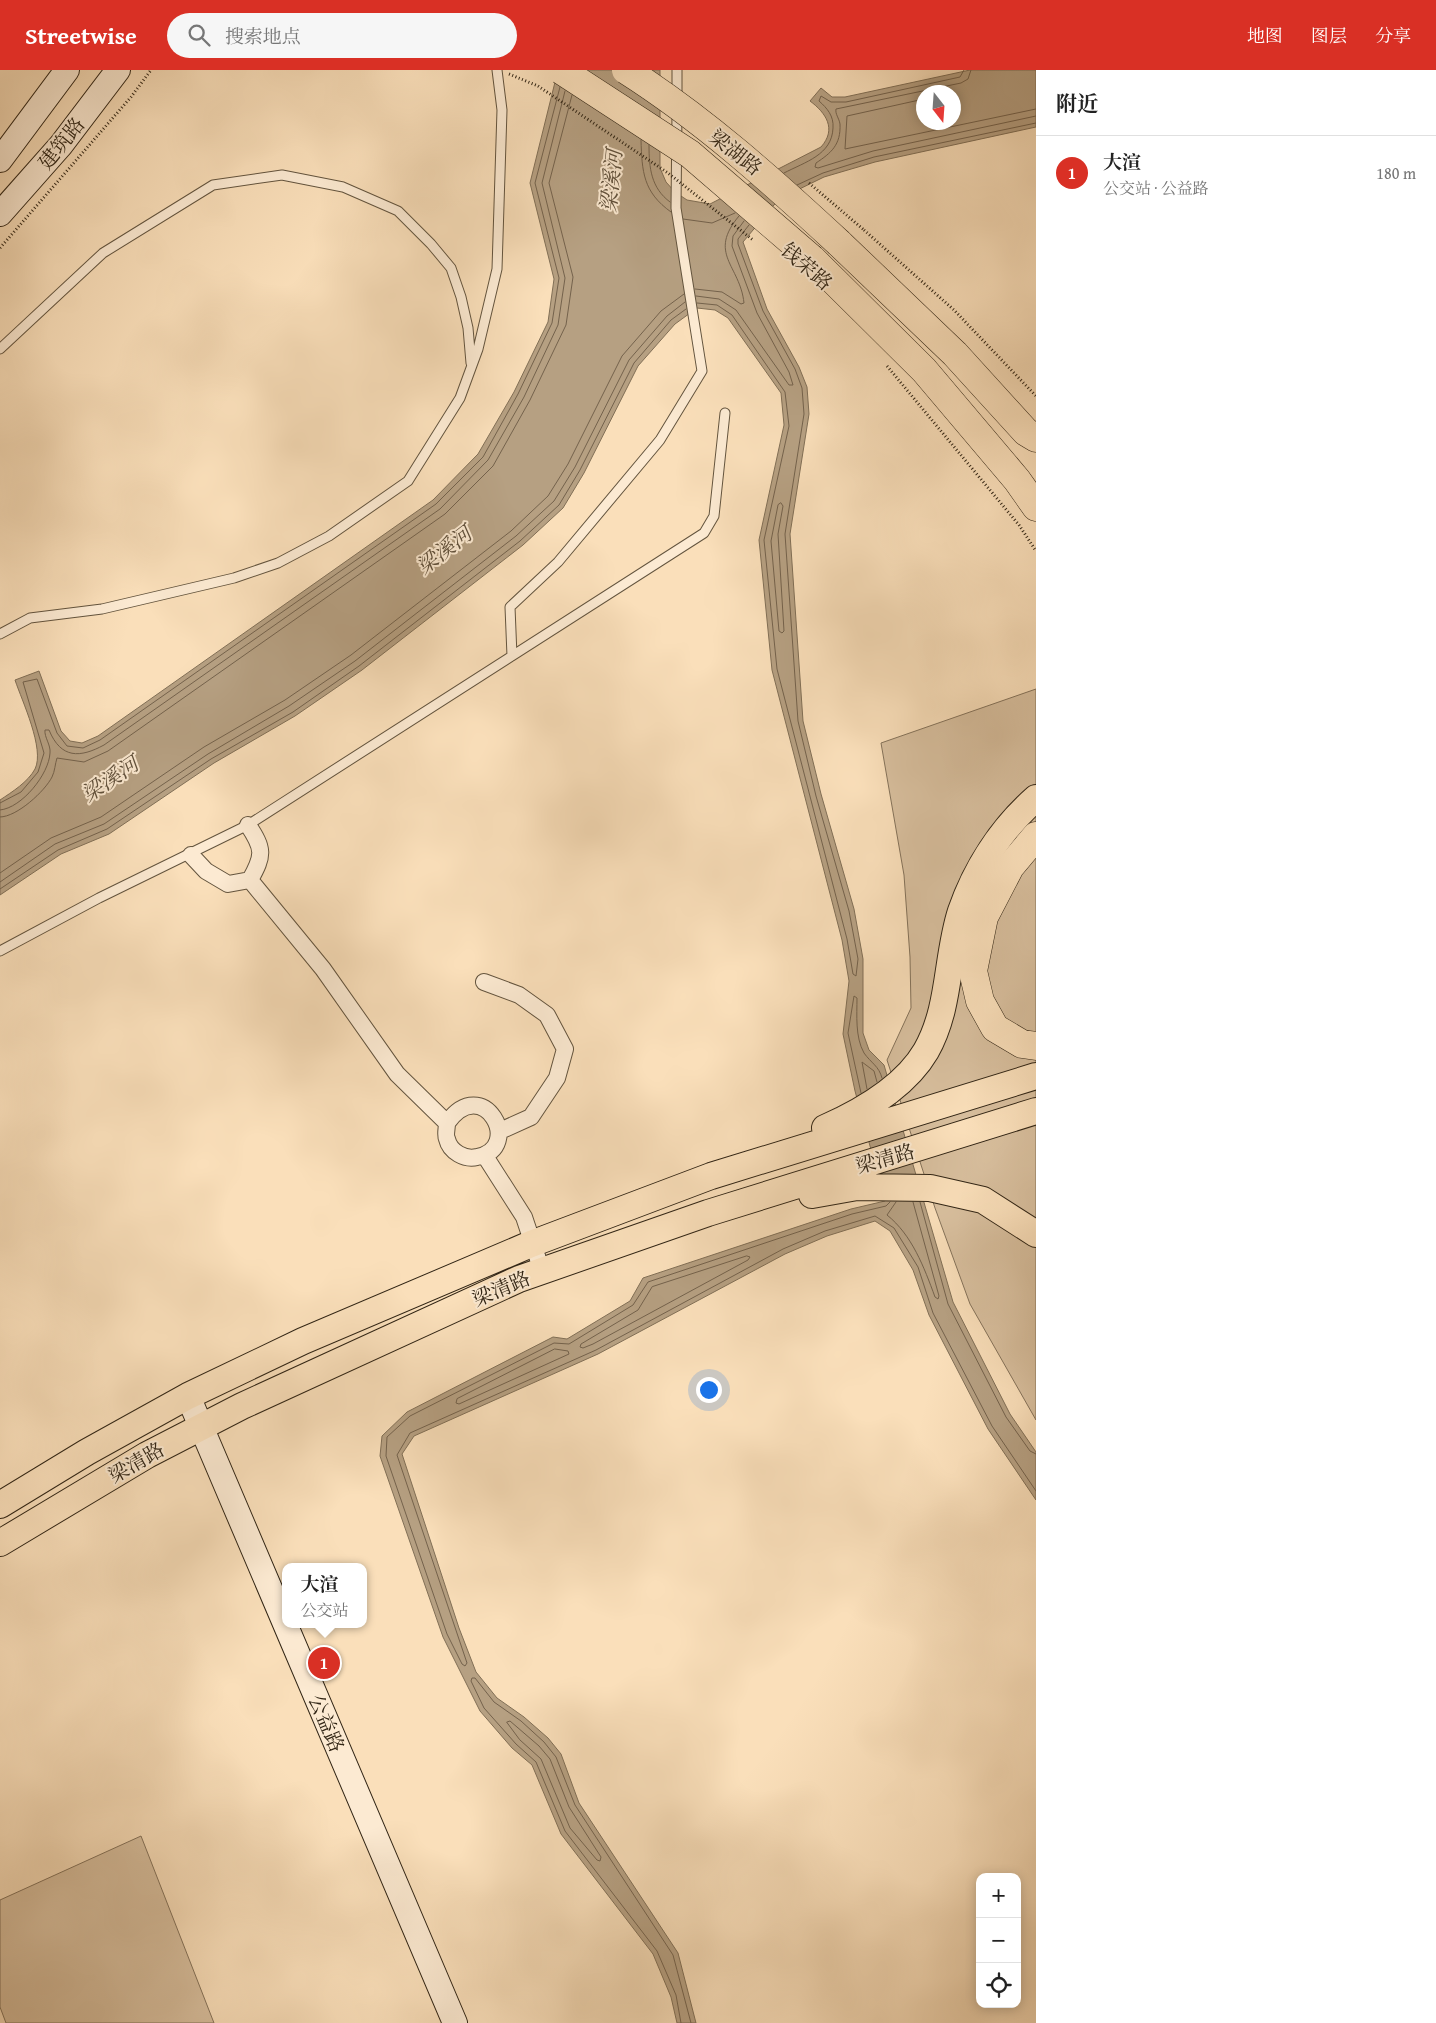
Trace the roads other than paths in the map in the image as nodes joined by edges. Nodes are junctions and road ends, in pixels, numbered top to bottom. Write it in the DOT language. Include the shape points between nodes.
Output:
graph roads {
  1 [pos="68,70"];
  2 [pos="118,70"];
  3 [pos="496,70"];
  4 [pos="561,70"];
  5 [pos="626,70"];
  6 [pos="677,70"];
  7 [pos="29,124"];
  8 [pos="62,144"];
  9 [pos="0,160"];
  10 [pos="0,214"];
  11 [pos="0,349"];
  12 [pos="471,367"];
  13 [pos="725,413"];
  14 [pos="1033,438"];
  15 [pos="1036,505"];
  16 [pos="0,634"];
  17 [pos="512,656"];
  18 [pos="1036,798"];
  19 [pos="248,825"];
  20 [pos="1036,836"];
  21 [pos="191,854"];
  22 [pos="250,880"];
  23 [pos="0,951"];
  24 [pos="484,982"];
  25 [pos="1036,1046"];
  26 [pos="1036,1076"];
  27 [pos="1036,1111"];
  28 [pos="447,1123"];
  29 [pos="500,1131"];
  30 [pos="485,1156"];
  31 [pos="732,1170"];
  32 [pos="855,1177"];
  33 [pos="1036,1234"];
  34 [pos="532,1244"];
  35 [pos="542,1271"];
  36 [pos="188,1396"];
  37 [pos="200,1427"];
  38 [pos="0,1505"];
  39 [pos="0,1543"];
  40 [pos="282,1619"];
  41 [pos="286,1628"];
  42 [pos="455,2023"];
  1 -- 7 [label="street, 建筑路"];
  2 -- 8 [label="street, 建筑路"];
  3 -- 12 [label="lane" via="502,110 497,269"];
  4 -- 15 [label="highway, bridge" via="690,154 812,259 924,370"];
  5 -- 14 [label="highway, 梁湖路, bridge" via="757,168 839,242 955,354"];
  6 -- 17 [label="lane" via="676,208 702,371 660,440 558,562 510,607"];
  7 -- 8 [label="street"];
  7 -- 9 [label="street, 建筑路"];
  8 -- 10 [label="street, 建筑路"];
  11 -- 12 [label="lane" via="103,253 213,184 282,176 343,187 398,211 431,244 451,268 461,297 468,328"];
  12 -- 16 [label="lane" via="460,398 408,480 329,536 278,563 234,578 102,610 30,618"];
  13 -- 17 [label="lane" via="714,516 704,534"];
  17 -- 19 [label="lane"];
  18 -- 31 [label="main road" via="989,850 961,911 942,1012 926,1051 897,1085 854,1115"];
  19 -- 21 [label="lane"];
  19 -- 22 [label="street" via="260,842 260,863"];
  20 -- 25 [label="highway" via="1010,867 984,918 974,971 980,1001 995,1028 1022,1044"];
  21 -- 22 [label="street" via="206,871 228,884"];
  21 -- 23 [label="lane"];
  22 -- 28 [label="street" via="323,970 397,1074"];
  24 -- 29 [label="street" via="520,995 547,1015 564,1049 557,1078 531,1117"];
  26 -- 31 [label="main road, 梁清路"];
  27 -- 32 [label="main road, 梁清路" via="930,1145"];
  28 -- 29 [label="street" via="455,1111 469,1105 484,1107 495,1117"];
  28 -- 30 [label="street" via="447,1139 455,1152 470,1159"];
  29 -- 30 [label="street" via="496,1145"];
  30 -- 34 [label="street" via="524,1217"];
  31 -- 34 [label="main road, 梁清路"];
  32 -- 33 [label="main road" via="983,1200"];
  32 -- 35 [label="main road, 梁清路" via="708,1213"];
  34 -- 35 [label="street"];
  34 -- 36 [label="main road, 梁清路" via="303,1341"];
  35 -- 37 [label="main road, 梁清路" via="456,1307"];
  36 -- 37 [label="street, 公益路"];
  36 -- 38 [label="main road, 梁清路"];
  37 -- 39 [label="main road, 梁清路"];
  37 -- 40 [label="street, 公益路"];
  41 -- 42 [label="street, 公益路"];
}
